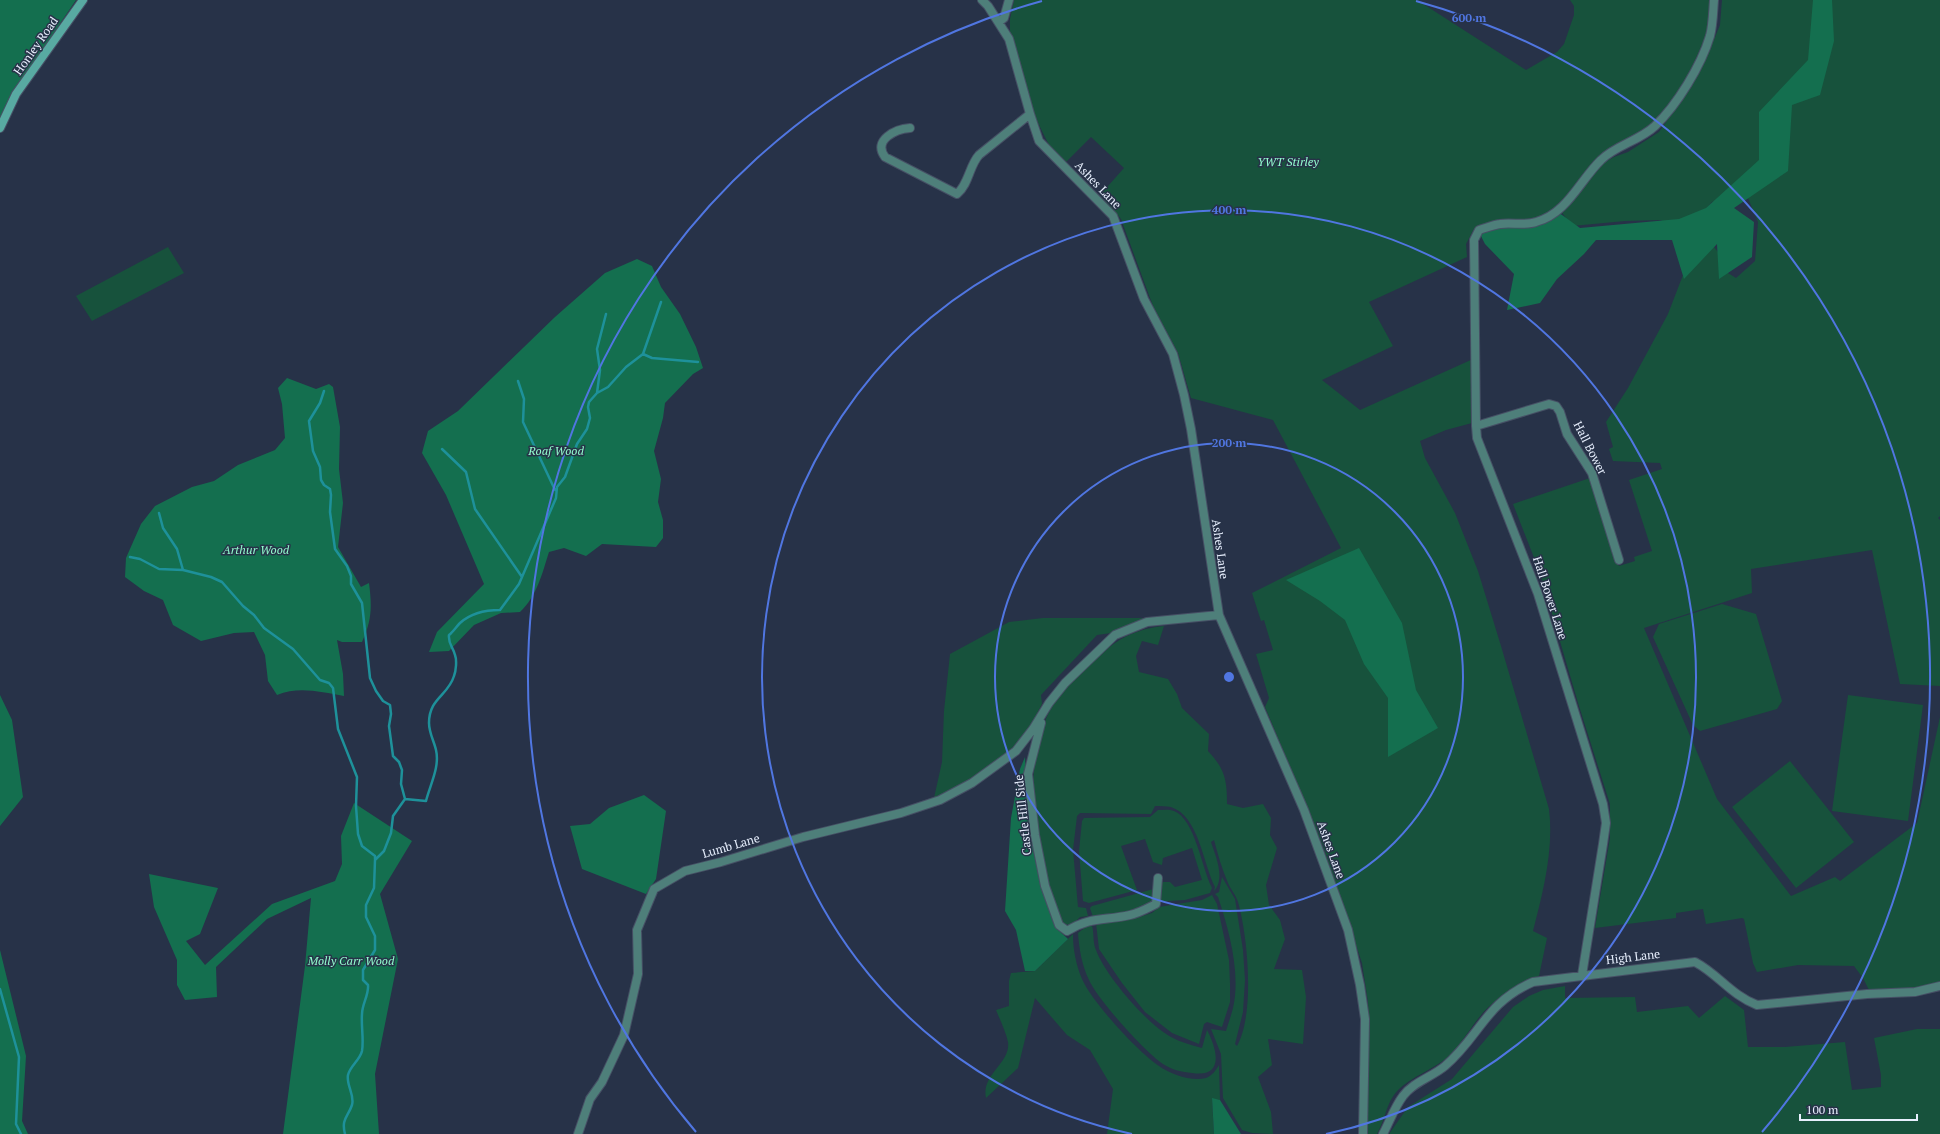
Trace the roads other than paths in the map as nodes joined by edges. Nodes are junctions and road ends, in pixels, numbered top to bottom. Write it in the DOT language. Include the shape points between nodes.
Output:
graph roads {
  1 [pos="83,0"];
  2 [pos="982,0"];
  3 [pos="1009,0"];
  4 [pos="1714,0"];
  5 [pos="999,22"];
  6 [pos="1030,114"];
  7 [pos="0,128"];
  8 [pos="910,128"];
  9 [pos="1476,426"];
  10 [pos="1619,560"];
  11 [pos="1219,616"];
  12 [pos="1041,716"];
  13 [pos="1158,878"];
  14 [pos="1582,975"];
  15 [pos="1940,986"];
  16 [pos="578,1134"];
  17 [pos="1363,1134"];
  18 [pos="1383,1134"];
  1 -- 7 [label="street, Honley Road" via="16,94"];
  2 -- 5 [label="street, Ashes Lane"];
  3 -- 5 [label="street" via="1004,18"];
  4 -- 9 [label="street, Hall Bower Lane" via="1710,35 1697,67 1681,93 1655,126 1601,160 1567,202 1549,216 1536,222 1500,224 1479,230 1474,240"];
  5 -- 6 [label="street, Ashes Lane" via="1009,39"];
  6 -- 8 [label="street" via="979,155 972,163 965,183 957,194 881,153 880,147 884,140 900,129"];
  6 -- 11 [label="street, Ashes Lane" via="1039,141 1113,216 1144,299 1173,354 1191,429"];
  9 -- 10 [label="street, Hall Bower" via="1549,404 1556,406 1567,434 1592,473"];
  9 -- 14 [label="street, Hall Bower Lane" via="1477,438 1538,594 1603,804 1606,823"];
  11 -- 12 [label="street, Castle Hill Side" via="1147,622 1115,635 1065,683"];
  11 -- 17 [label="street, Ashes Lane" via="1304,810 1348,930 1365,1020"];
  12 -- 13 [label="street, Castle Hill Side" via="1028,774 1035,835 1045,886 1059,925 1067,931 1092,920 1143,911 1156,904"];
  12 -- 16 [label="street, Lumb Lane" via="1016,751 972,783 940,800 685,871 654,889 637,930 638,974 624,1035 602,1082 590,1099"];
  14 -- 15 [label="street, High Lane" via="1694,962 1706,968 1743,999 1757,1005 1915,992"];
  14 -- 18 [label="street, High Lane" via="1533,982 1500,1002 1456,1057 1444,1068 1410,1088 1392,1112"];
}
